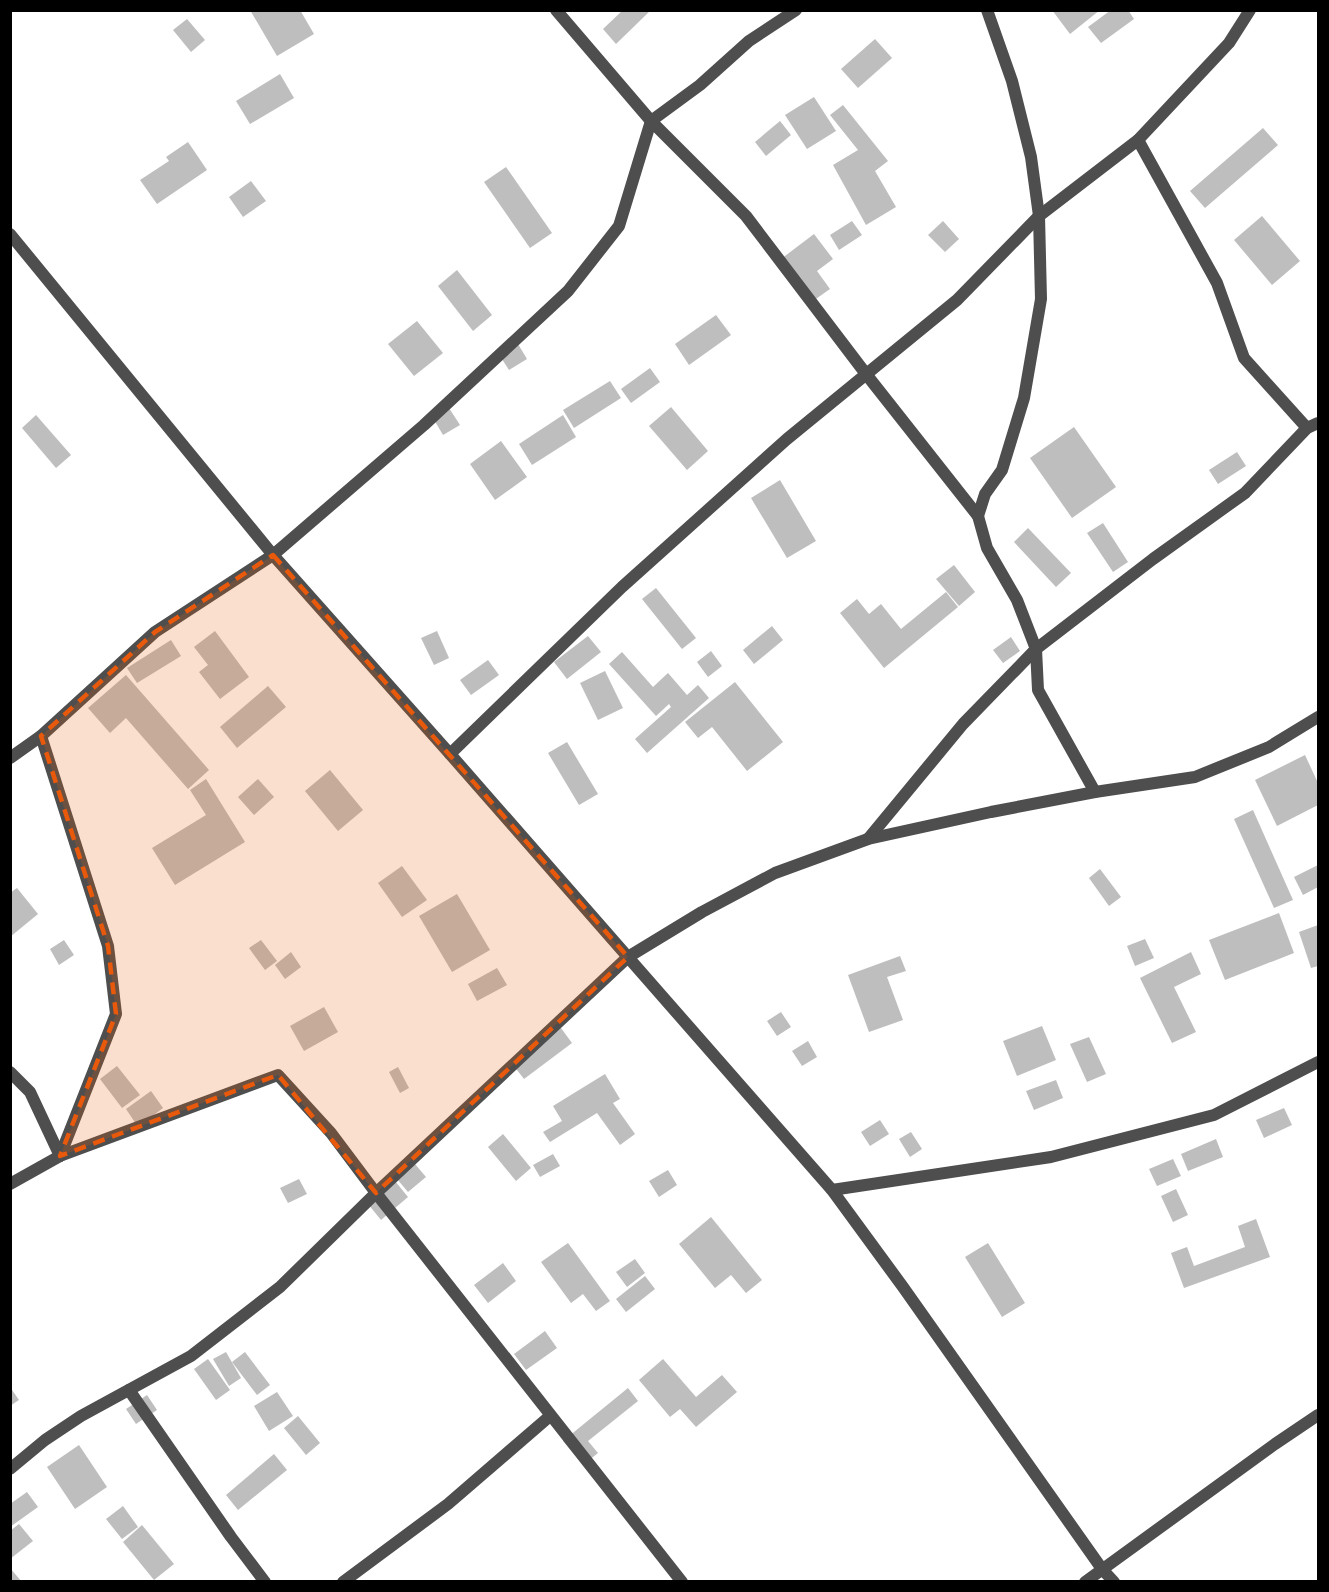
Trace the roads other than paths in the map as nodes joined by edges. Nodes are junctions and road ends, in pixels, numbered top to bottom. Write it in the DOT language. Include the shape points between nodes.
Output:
graph roads {
  1 [pos="556,10"];
  2 [pos="796,10"];
  3 [pos="987,10"];
  4 [pos="1250,10"];
  5 [pos="651,121"];
  6 [pos="1138,140"];
  7 [pos="1039,216"];
  8 [pos="10,234"];
  9 [pos="866,374"];
  10 [pos="1313,426"];
  11 [pos="978,516"];
  12 [pos="273,555"];
  13 [pos="1036,649"];
  14 [pos="1318,717"];
  15 [pos="41,736"];
  16 [pos="450,754"];
  17 [pos="10,758"];
  18 [pos="1095,792"];
  19 [pos="868,839"];
  20 [pos="628,957"];
  21 [pos="1318,1062"];
  22 [pos="10,1072"];
  23 [pos="60,1156"];
  24 [pos="10,1184"];
  25 [pos="832,1190"];
  26 [pos="376,1193"];
  27 [pos="129,1390"];
  28 [pos="1318,1415"];
  29 [pos="550,1416"];
  30 [pos="10,1469"];
  31 [pos="1102,1569"];
  32 [pos="265,1581"];
  33 [pos="343,1581"];
  34 [pos="682,1581"];
  35 [pos="1085,1581"];
  36 [pos="1114,1581"];
  1 -- 5 [label="street"];
  2 -- 5 [label="street" via="749,41 700,85"];
  3 -- 7 [label="street" via="1012,81 1031,157"];
  4 -- 6 [label="street" via="1229,43"];
  5 -- 9 [label="street" via="746,216"];
  5 -- 12 [label="street" via="619,226 568,291 424,425"];
  6 -- 7 [label="street"];
  6 -- 10 [label="street" via="1217,283 1244,358"];
  7 -- 9 [label="street" via="957,300"];
  7 -- 11 [label="street" via="1041,299 1024,398 1002,470 985,494"];
  8 -- 12 [label="street"];
  9 -- 11 [label="street"];
  9 -- 16 [label="street" via="622,587"];
  10 -- 13 [label="street" via="1245,493"];
  11 -- 13 [label="street" via="987,548 1017,600"];
  12 -- 15 [label="street" via="155,632"];
  12 -- 16 [label="street"];
  13 -- 18 [label="street" via="1038,690"];
  13 -- 19 [label="street" via="963,724"];
  14 -- 18 [label="street" via="1269,747 1195,777"];
  15 -- 17 [label="street"];
  15 -- 23 [label="street" via="108,946 116,1014"];
  16 -- 20 [label="street"];
  18 -- 19 [label="street"];
  19 -- 20 [label="street" via="776,873"];
  20 -- 25 [label="street"];
  20 -- 26 [label="street"];
  21 -- 25 [label="street" via="1214,1115 1051,1157"];
  22 -- 23 [label="street" via="30,1092"];
  23 -- 24 [label="street"];
  23 -- 26 [label="street" via="278,1075 331,1133"];
  25 -- 31 [label="street"];
  26 -- 27 [label="street" via="280,1287 191,1356"];
  26 -- 29 [label="street"];
  27 -- 30 [label="street" via="81,1416"];
  27 -- 32 [label="street"];
  28 -- 31 [label="street"];
  29 -- 33 [label="street" via="448,1504"];
  29 -- 34 [label="street"];
  31 -- 35 [label="street"];
  31 -- 36 [label="street"];
}
